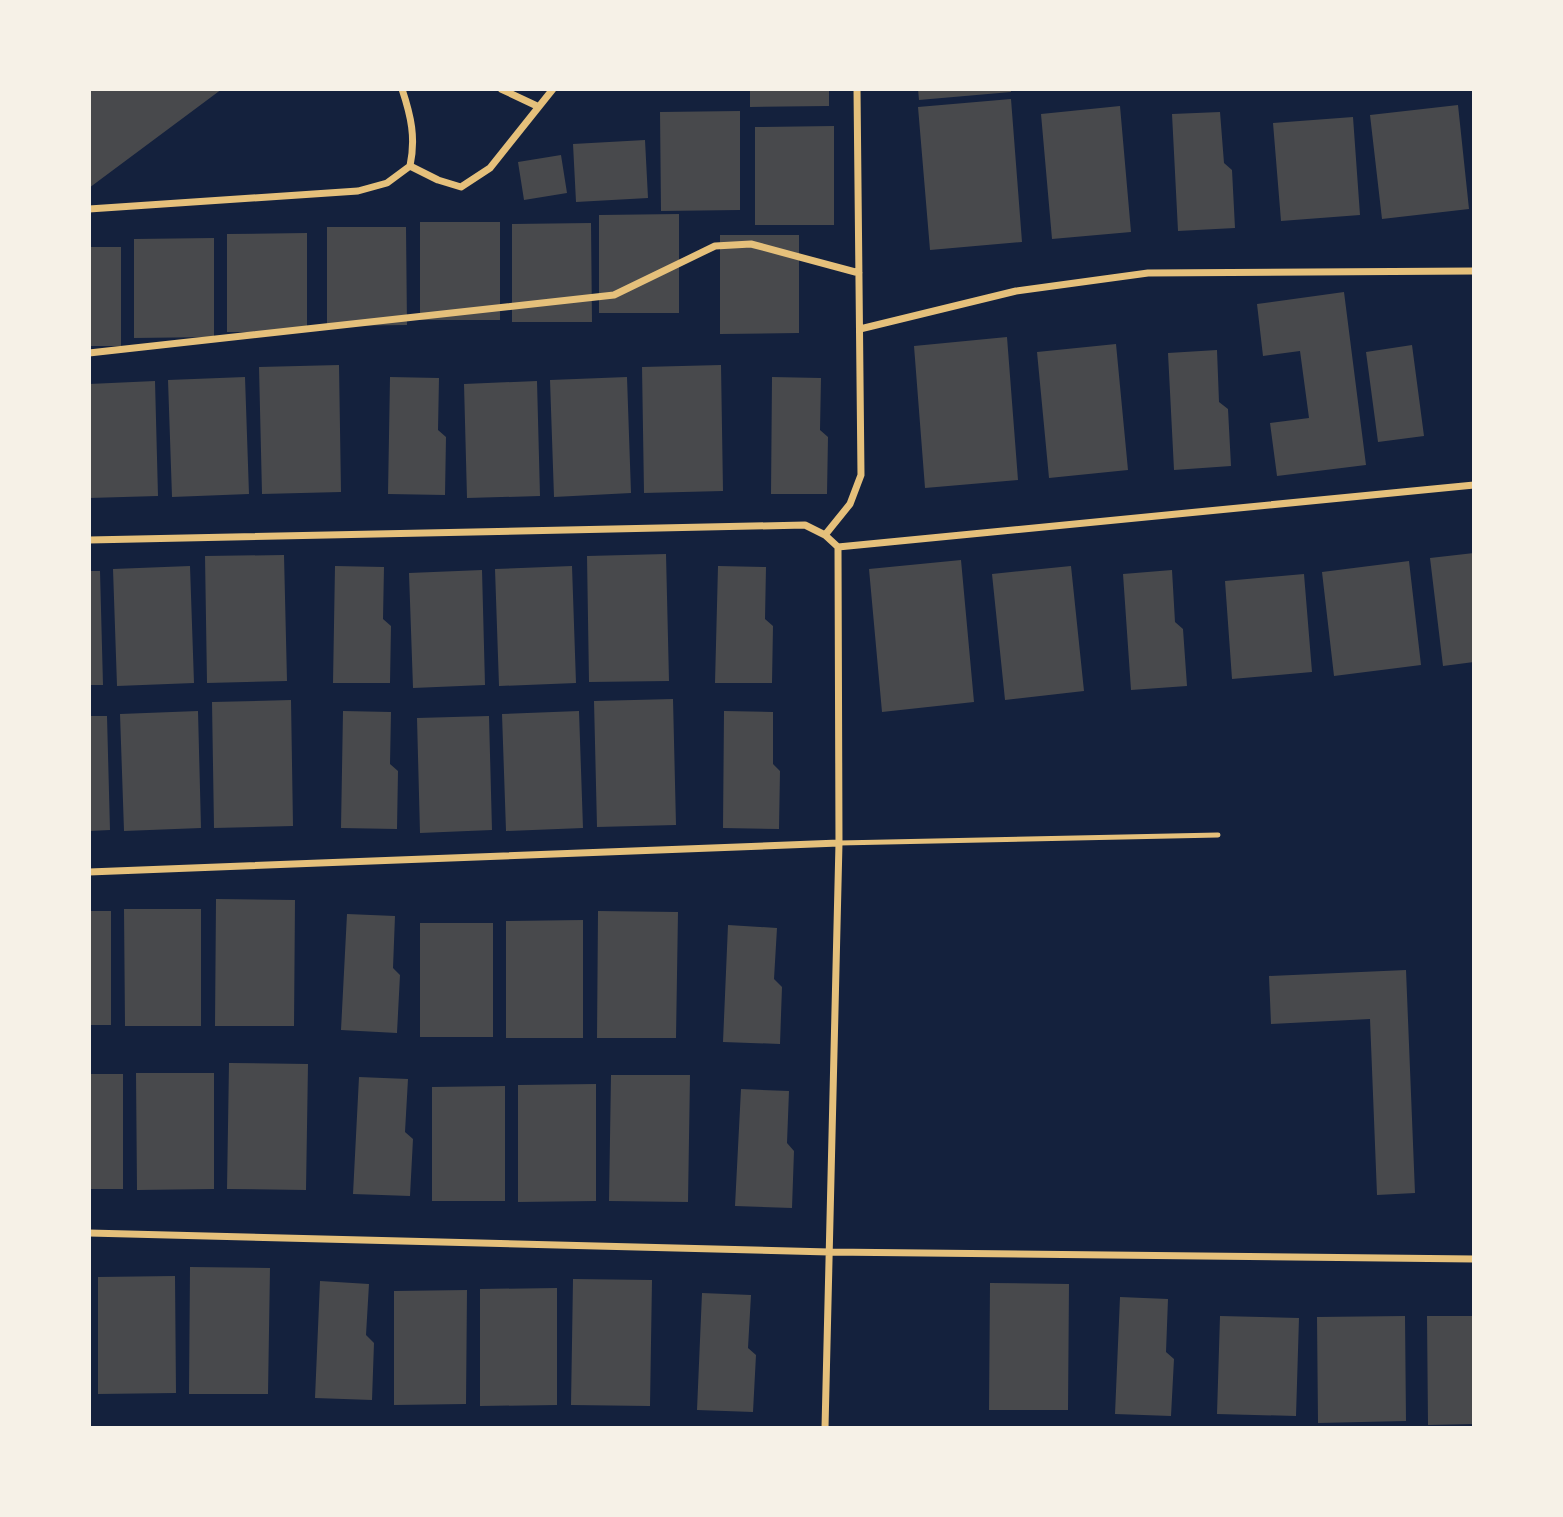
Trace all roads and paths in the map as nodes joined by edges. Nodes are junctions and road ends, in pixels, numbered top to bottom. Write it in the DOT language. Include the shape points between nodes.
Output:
graph roads {
  1 [pos="402,89"];
  2 [pos="501,89"];
  3 [pos="553,89"];
  4 [pos="857,89"];
  5 [pos="537,106"];
  6 [pos="410,166"];
  7 [pos="89,209"];
  8 [pos="1474,271"];
  9 [pos="859,273"];
  10 [pos="860,329"];
  11 [pos="89,353"];
  12 [pos="1474,485"];
  13 [pos="825,535"];
  14 [pos="89,540"];
  15 [pos="838,547"];
  16 [pos="1217,835"];
  17 [pos="839,844"];
  18 [pos="89,872"];
  19 [pos="89,1233"];
  20 [pos="829,1252"];
  21 [pos="1474,1259"];
  22 [pos="825,1428"];
  1 -- 6 [label="street" via="415,146"];
  2 -- 5 [label="street"];
  3 -- 5 [label="street"];
  4 -- 9 [label="street"];
  5 -- 6 [label="street" via="490,168 461,187"];
  6 -- 7 [label="street" via="387,183 358,191"];
  8 -- 10 [label="street" via="1148,273 1016,291"];
  9 -- 10 [label="street"];
  9 -- 11 [label="street" via="751,244 715,246 614,295"];
  10 -- 13 [label="street" via="861,475 850,503"];
  12 -- 15 [label="street"];
  13 -- 14 [label="street" via="805,525"];
  13 -- 15 [label="street"];
  15 -- 17 [label="street"];
  16 -- 17 [label="lane"];
  17 -- 18 [label="street"];
  17 -- 20 [label="street"];
  19 -- 20 [label="street"];
  20 -- 21 [label="street"];
  20 -- 22 [label="street"];
}
